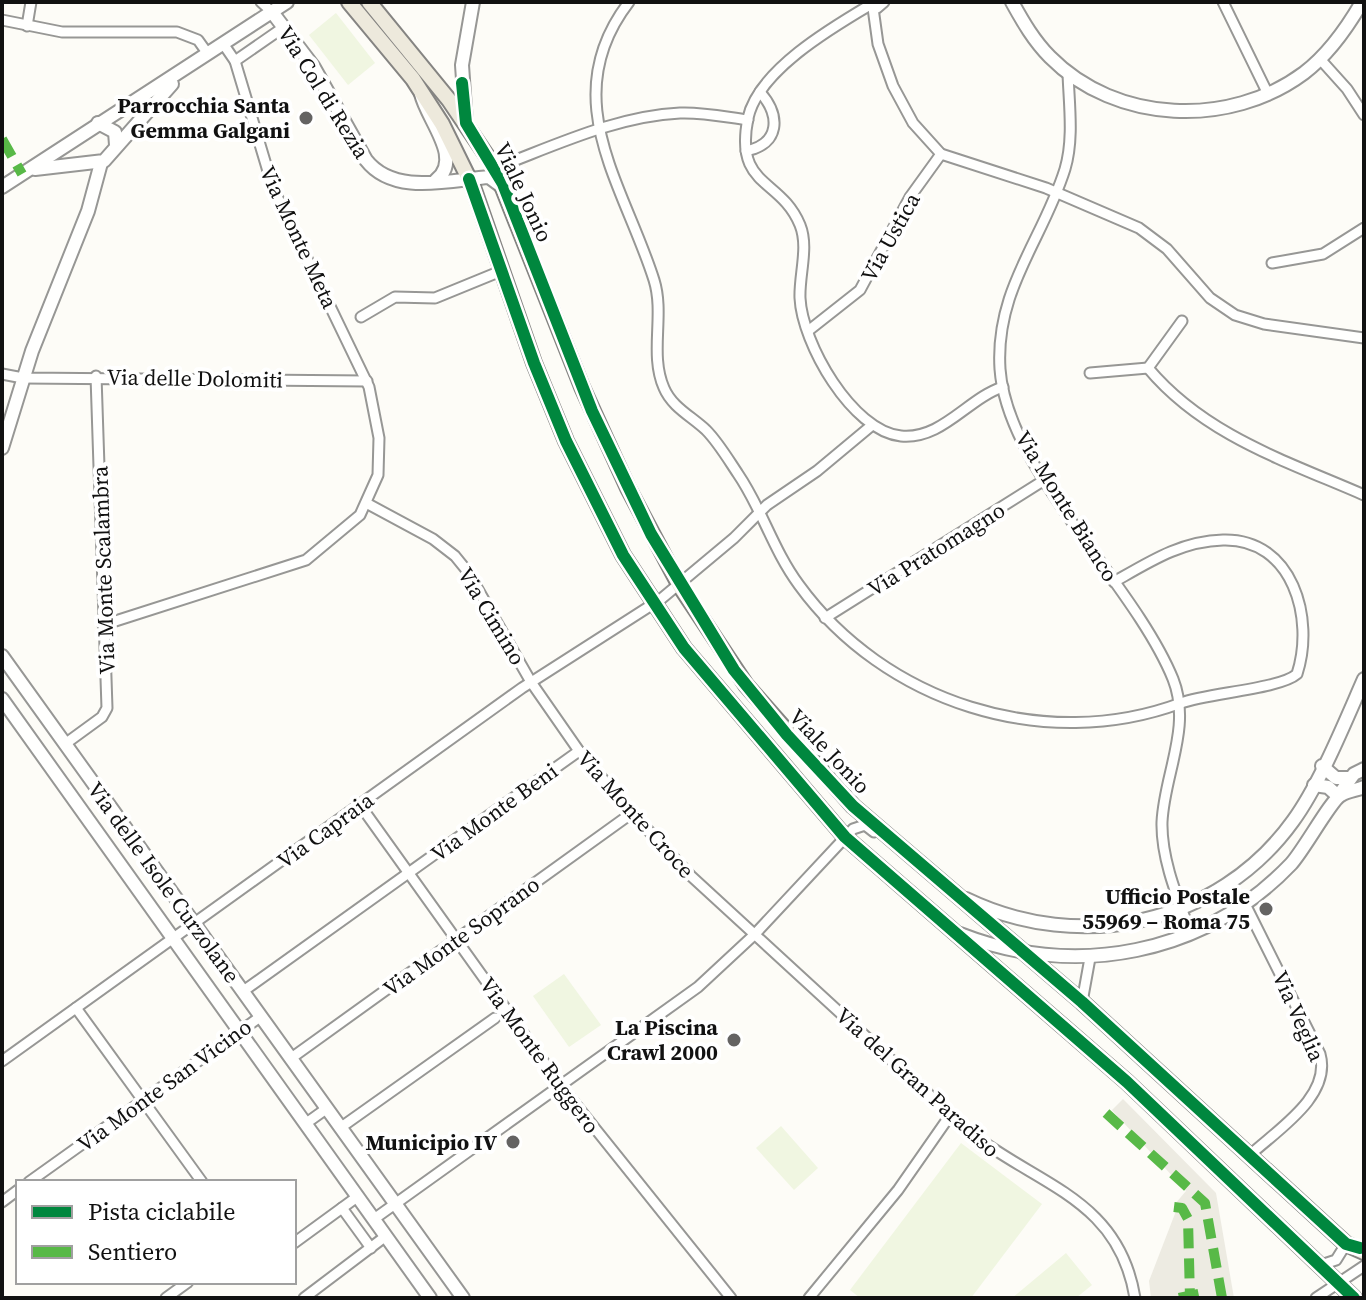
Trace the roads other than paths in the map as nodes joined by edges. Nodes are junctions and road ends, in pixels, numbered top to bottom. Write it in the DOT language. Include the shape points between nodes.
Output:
graph roads {
  1 [pos="31,2"];
  2 [pos="261,2"];
  3 [pos="287,2"];
  4 [pos="349,2"];
  5 [pos="369,2"];
  6 [pos="473,2"];
  7 [pos="629,2"];
  8 [pos="884,2"];
  9 [pos="1012,2"];
  10 [pos="1223,2"];
  11 [pos="1362,2"];
  12 [pos="871,5"];
  13 [pos="272,12"];
  14 [pos="2,20"];
  15 [pos="27,26"];
  16 [pos="284,27"];
  17 [pos="224,45"];
  18 [pos="208,54"];
  19 [pos="1320,59"];
  20 [pos="235,61"];
  21 [pos="182,72"];
  22 [pos="1068,73"];
  23 [pos="419,87"];
  24 [pos="760,92"];
  25 [pos="1268,94"];
  26 [pos="1364,115"];
  27 [pos="748,120"];
  28 [pos="98,123"];
  29 [pos="466,123"];
  30 [pos="601,129"];
  31 [pos="84,133"];
  32 [pos="116,145"];
  33 [pos="746,151"];
  34 [pos="941,154"];
  35 [pos="97,163"];
  36 [pos="495,168"];
  37 [pos="31,169"];
  38 [pos="469,179"];
  39 [pos="436,180"];
  40 [pos="2,187"];
  41 [pos="1056,193"];
  42 [pos="510,199"];
  43 [pos="1364,228"];
  44 [pos="1272,263"];
  45 [pos="501,271"];
  46 [pos="361,317"];
  47 [pos="1182,321"];
  48 [pos="808,331"];
  49 [pos="1364,338"];
  50 [pos="1148,368"];
  51 [pos="1090,373"];
  52 [pos="2,374"];
  53 [pos="96,376"];
  54 [pos="23,378"];
  55 [pos="367,381"];
  56 [pos="1003,387"];
  57 [pos="871,426"];
  58 [pos="2,448"];
  59 [pos="1046,479"];
  60 [pos="1364,495"];
  61 [pos="368,504"];
  62 [pos="760,513"];
  63 [pos="1114,582"];
  64 [pos="680,586"];
  65 [pos="653,605"];
  66 [pos="825,618"];
  67 [pos="103,625"];
  68 [pos="2,656"];
  69 [pos="1364,679"];
  70 [pos="531,682"];
  71 [pos="2,699"];
  72 [pos="1179,704"];
  73 [pos="65,744"];
  74 [pos="579,751"];
  75 [pos="1322,766"];
  76 [pos="1364,769"];
  77 [pos="1350,778"];
  78 [pos="1314,785"];
  79 [pos="1364,787"];
  80 [pos="1338,796"];
  81 [pos="360,805"];
  82 [pos="632,813"];
  83 [pos="845,837"];
  84 [pos="894,843"];
  85 [pos="409,873"];
  86 [pos="958,895"];
  87 [pos="1244,902"];
  88 [pos="1182,909"];
  89 [pos="195,924"];
  90 [pos="943,926"];
  91 [pos="1191,934"];
  92 [pos="754,935"];
  93 [pos="455,939"];
  94 [pos="173,940"];
  95 [pos="1023,950"];
  96 [pos="1090,958"];
  97 [pos="242,992"];
  98 [pos="1082,1002"];
  99 [pos="76,1008"];
  100 [pos="260,1017"];
  101 [pos="495,1018"];
  102 [pos="239,1032"];
  103 [pos="290,1059"];
  104 [pos="2,1061"];
  105 [pos="561,1086"];
  106 [pos="144,1100"];
  107 [pos="326,1109"];
  108 [pos="951,1114"];
  109 [pos="305,1124"];
  110 [pos="340,1128"];
  111 [pos="1250,1155"];
  112 [pos="32,1180"];
  113 [pos="201,1180"];
  114 [pos="357,1197"];
  115 [pos="395,1204"];
  116 [pos="342,1208"];
  117 [pos="374,1219"];
  118 [pos="386,1236"];
  119 [pos="296,1242"];
  120 [pos="371,1248"];
  121 [pos="1359,1248"];
  122 [pos="1321,1265"];
  123 [pos="1364,1266"];
  124 [pos="1338,1283"];
  125 [pos="185,1284"];
  126 [pos="1351,1297"];
  127 [pos="166,1298"];
  128 [pos="304,1298"];
  129 [pos="430,1298"];
  130 [pos="463,1298"];
  131 [pos="731,1298"];
  132 [pos="809,1298"];
  133 [pos="1135,1298"];
  134 [pos="1316,1298"];
  1 -- 15 [label="street"];
  2 -- 13 [label="street"];
  3 -- 13 [label="street"];
  4 -- 23 [label="main road, Viale Jonio"];
  5 -- 29 [label="main road, Viale Jonio"];
  6 -- 29 [label="street" via="462,65"];
  7 -- 30 [label="street" via="599,57 596,95"];
  8 -- 12 [label="street" via="880,8"];
  9 -- 22 [label="street" via="1038,44"];
  10 -- 25 [label="street"];
  11 -- 19 [label="street"];
  12 -- 24 [label="street" via="812,43"];
  12 -- 34 [label="street" via="890,81"];
  13 -- 16 [label="street, Via Col di Rezia"];
  13 -- 17 [label="street"];
  14 -- 15 [label="street"];
  15 -- 18 [label="street" via="62,32 177,32 198,40"];
  16 -- 20 [label="street"];
  16 -- 39 [label="street, Via Col di Rezia" via="374,169 398,182"];
  17 -- 18 [label="street"];
  17 -- 20 [label="street, Via Monte Meta"];
  18 -- 21 [label="street"];
  19 -- 25 [label="street"];
  19 -- 26 [label="street"];
  20 -- 55 [label="street, Via Monte Meta" via="273,188"];
  21 -- 28 [label="street"];
  21 -- 32 [label="street"];
  22 -- 25 [label="street" via="1116,99 1161,109 1212,111"];
  22 -- 41 [label="street, Via Monte Bianco" via="1068,154"];
  23 -- 38 [label="main road, Viale Jonio"];
  23 -- 39 [label="street" via="424,110 448,158 445,173"];
  24 -- 27 [label="street"];
  24 -- 33 [label="street" via="773,113 775,131 766,145"];
  27 -- 30 [label="street" via="678,113"];
  27 -- 33 [label="street"];
  28 -- 31 [label="street"];
  28 -- 32 [label="street" via="115,132"];
  29 -- 36 [label="main road, Viale Jonio"];
  30 -- 36 [label="street"];
  30 -- 62 [label="street" via="616,189 658,293 663,386 674,404 713,438"];
  31 -- 35 [label="street" via="80,149"];
  31 -- 37 [label="street"];
  32 -- 35 [label="street"];
  33 -- 48 [label="street" via="754,175 785,204 801,230 800,301"];
  34 -- 41 [label="street"];
  34 -- 48 [label="street, Via Ustica" via="862,287"];
  35 -- 37 [label="street"];
  35 -- 54 [label="street" via="88,211"];
  36 -- 42 [label="main road, Viale Jonio"];
  37 -- 40 [label="street"];
  38 -- 39 [label="street, Via Col di Rezia"];
  38 -- 42 [label="street" via="491,177"];
  38 -- 45 [label="main road, Viale Jonio"];
  41 -- 49 [label="street" via="1149,235 1230,312 1264,324"];
  41 -- 56 [label="street, Via Monte Bianco" via="1006,305 1000,344"];
  42 -- 64 [label="main road, Viale Jonio" via="592,411"];
  43 -- 44 [label="street" via="1323,254"];
  45 -- 46 [label="street" via="432,298 395,297"];
  45 -- 65 [label="main road, Viale Jonio" via="566,441"];
  47 -- 50 [label="street"];
  48 -- 57 [label="street" via="844,399"];
  50 -- 51 [label="street"];
  50 -- 60 [label="street" via="1171,395 1231,438"];
  52 -- 54 [label="street, Via delle Dolomiti"];
  53 -- 54 [label="street, Via delle Dolomiti"];
  53 -- 55 [label="street, Via delle Dolomiti"];
  53 -- 67 [label="street, Via Monte Scalambra"];
  54 -- 58 [label="street"];
  55 -- 61 [label="street, Via Monte Meta" via="380,456"];
  56 -- 57 [label="street" via="922,433 900,436"];
  56 -- 59 [label="street, Via Monte Bianco" via="1021,437"];
  57 -- 62 [label="street, Via Capraia"];
  59 -- 63 [label="street, Via Monte Bianco"];
  59 -- 66 [label="street, Via Pratomagno"];
  61 -- 67 [label="street" via="344,531 298,564"];
  61 -- 70 [label="street, Via Cimino" via="455,556"];
  62 -- 64 [label="street, Via Capraia"];
  62 -- 66 [label="street" via="788,570"];
  63 -- 72 [label="street, Via Monte Bianco" via="1157,647"];
  63 -- 72 [label="street" via="1182,546 1228,540 1263,552 1295,585 1303,622 1295,676"];
  64 -- 65 [label="street, Via Capraia"];
  64 -- 84 [label="main road, Viale Jonio" via="767,711"];
  65 -- 70 [label="street, Via Capraia"];
  65 -- 83 [label="main road, Viale Jonio" via="736,712"];
  66 -- 72 [label="street" via="908,681 1002,716 1099,722"];
  67 -- 73 [label="street, Via Monte Scalambra" via="106,711"];
  68 -- 73 [label="street, Via delle Isole Curzolane"];
  69 -- 75 [label="street"];
  70 -- 74 [label="street, Via Monte Croce"];
  70 -- 81 [label="street, Via Capraia"];
  71 -- 94 [label="street, Via delle Isole Curzolane"];
  72 -- 88 [label="street, Via Monte Bianco" via="1162,821"];
  73 -- 89 [label="street, Via delle Isole Curzolane"];
  74 -- 82 [label="street, Via Monte Croce"];
  74 -- 85 [label="street, Via Monte Beni"];
  75 -- 77 [label="street" via="1336,778"];
  75 -- 78 [label="street"];
  76 -- 77 [label="street"];
  77 -- 80 [label="street"];
  78 -- 80 [label="street" via="1328,787"];
  78 -- 88 [label="street" via="1294,820 1261,856 1228,883"];
  79 -- 80 [label="street"];
  80 -- 87 [label="street" via="1298,856"];
  81 -- 85 [label="street, Via Monte Ruggero"];
  81 -- 89 [label="street, Via Capraia"];
  82 -- 92 [label="street, Via Monte Croce"];
  82 -- 93 [label="street, Via Monte Soprano"];
  83 -- 84 [label="street" via="865,825"];
  83 -- 90 [label="main road, Viale Jonio"];
  83 -- 92 [label="street"];
  84 -- 86 [label="main road, Viale Jonio"];
  85 -- 93 [label="street, Via Monte Ruggero"];
  85 -- 97 [label="street, Via Monte Beni"];
  86 -- 88 [label="street" via="1009,916 1076,928 1136,923"];
  86 -- 95 [label="main road, Viale Jonio"];
  87 -- 91 [label="street"];
  87 -- 111 [label="street, Via Veglia" via="1323,1068 1311,1097"];
  88 -- 91 [label="street, Via Monte Bianco"];
  89 -- 94 [label="street, Via Capraia"];
  89 -- 97 [label="street, Via delle Isole Curzolane"];
  90 -- 95 [label="street" via="978,941"];
  90 -- 122 [label="main road, Viale Jonio" via="1091,1049"];
  91 -- 96 [label="street"];
  92 -- 105 [label="street" via="698,987"];
  92 -- 108 [label="street, Via del Gran Paradiso"];
  93 -- 103 [label="street, Via Monte Soprano"];
  93 -- 105 [label="street, Via Monte Ruggero"];
  94 -- 99 [label="street, Via Capraia"];
  94 -- 102 [label="street, Via delle Isole Curzolane"];
  95 -- 96 [label="street"];
  95 -- 98 [label="main road, Viale Jonio"];
  96 -- 98 [label="street"];
  97 -- 100 [label="street, Via delle Isole Curzolane"];
  98 -- 111 [label="main road, Viale Jonio"];
  99 -- 104 [label="street, Via Capraia"];
  99 -- 106 [label="street"];
  100 -- 102 [label="street, Via Monte San Vicino"];
  100 -- 103 [label="street, Via delle Isole Curzolane"];
  101 -- 110 [label="street"];
  102 -- 106 [label="street, Via Monte San Vicino"];
  102 -- 109 [label="street, Via delle Isole Curzolane"];
  103 -- 107 [label="street, Via delle Isole Curzolane"];
  105 -- 115 [label="street"];
  105 -- 131 [label="street, Via Monte Ruggero"];
  106 -- 112 [label="street, Via Monte San Vicino"];
  106 -- 113 [label="street"];
  107 -- 109 [label="street"];
  107 -- 110 [label="street, Via delle Isole Curzolane"];
  108 -- 132 [label="street"];
  108 -- 133 [label="street, Via del Gran Paradiso" via="1012,1163 1085,1205 1109,1235"];
  109 -- 114 [label="street, Via delle Isole Curzolane"];
  110 -- 115 [label="street, Via delle Isole Curzolane"];
  111 -- 121 [label="main road, Viale Jonio"];
  114 -- 116 [label="street"];
  114 -- 117 [label="street, Via delle Isole Curzolane"];
  115 -- 117 [label="street"];
  115 -- 130 [label="street, Via delle Isole Curzolane"];
  116 -- 119 [label="street"];
  116 -- 120 [label="street"];
  117 -- 118 [label="street, Via delle Isole Curzolane"];
  118 -- 120 [label="street"];
  118 -- 129 [label="street, Via delle Isole Curzolane"];
  120 -- 128 [label="street"];
  121 -- 122 [label="street"];
  122 -- 124 [label="main road, Viale Jonio"];
  123 -- 124 [label="street"];
  124 -- 126 [label="main road, Viale Jonio"];
  124 -- 134 [label="street"];
  125 -- 127 [label="street"];
}
